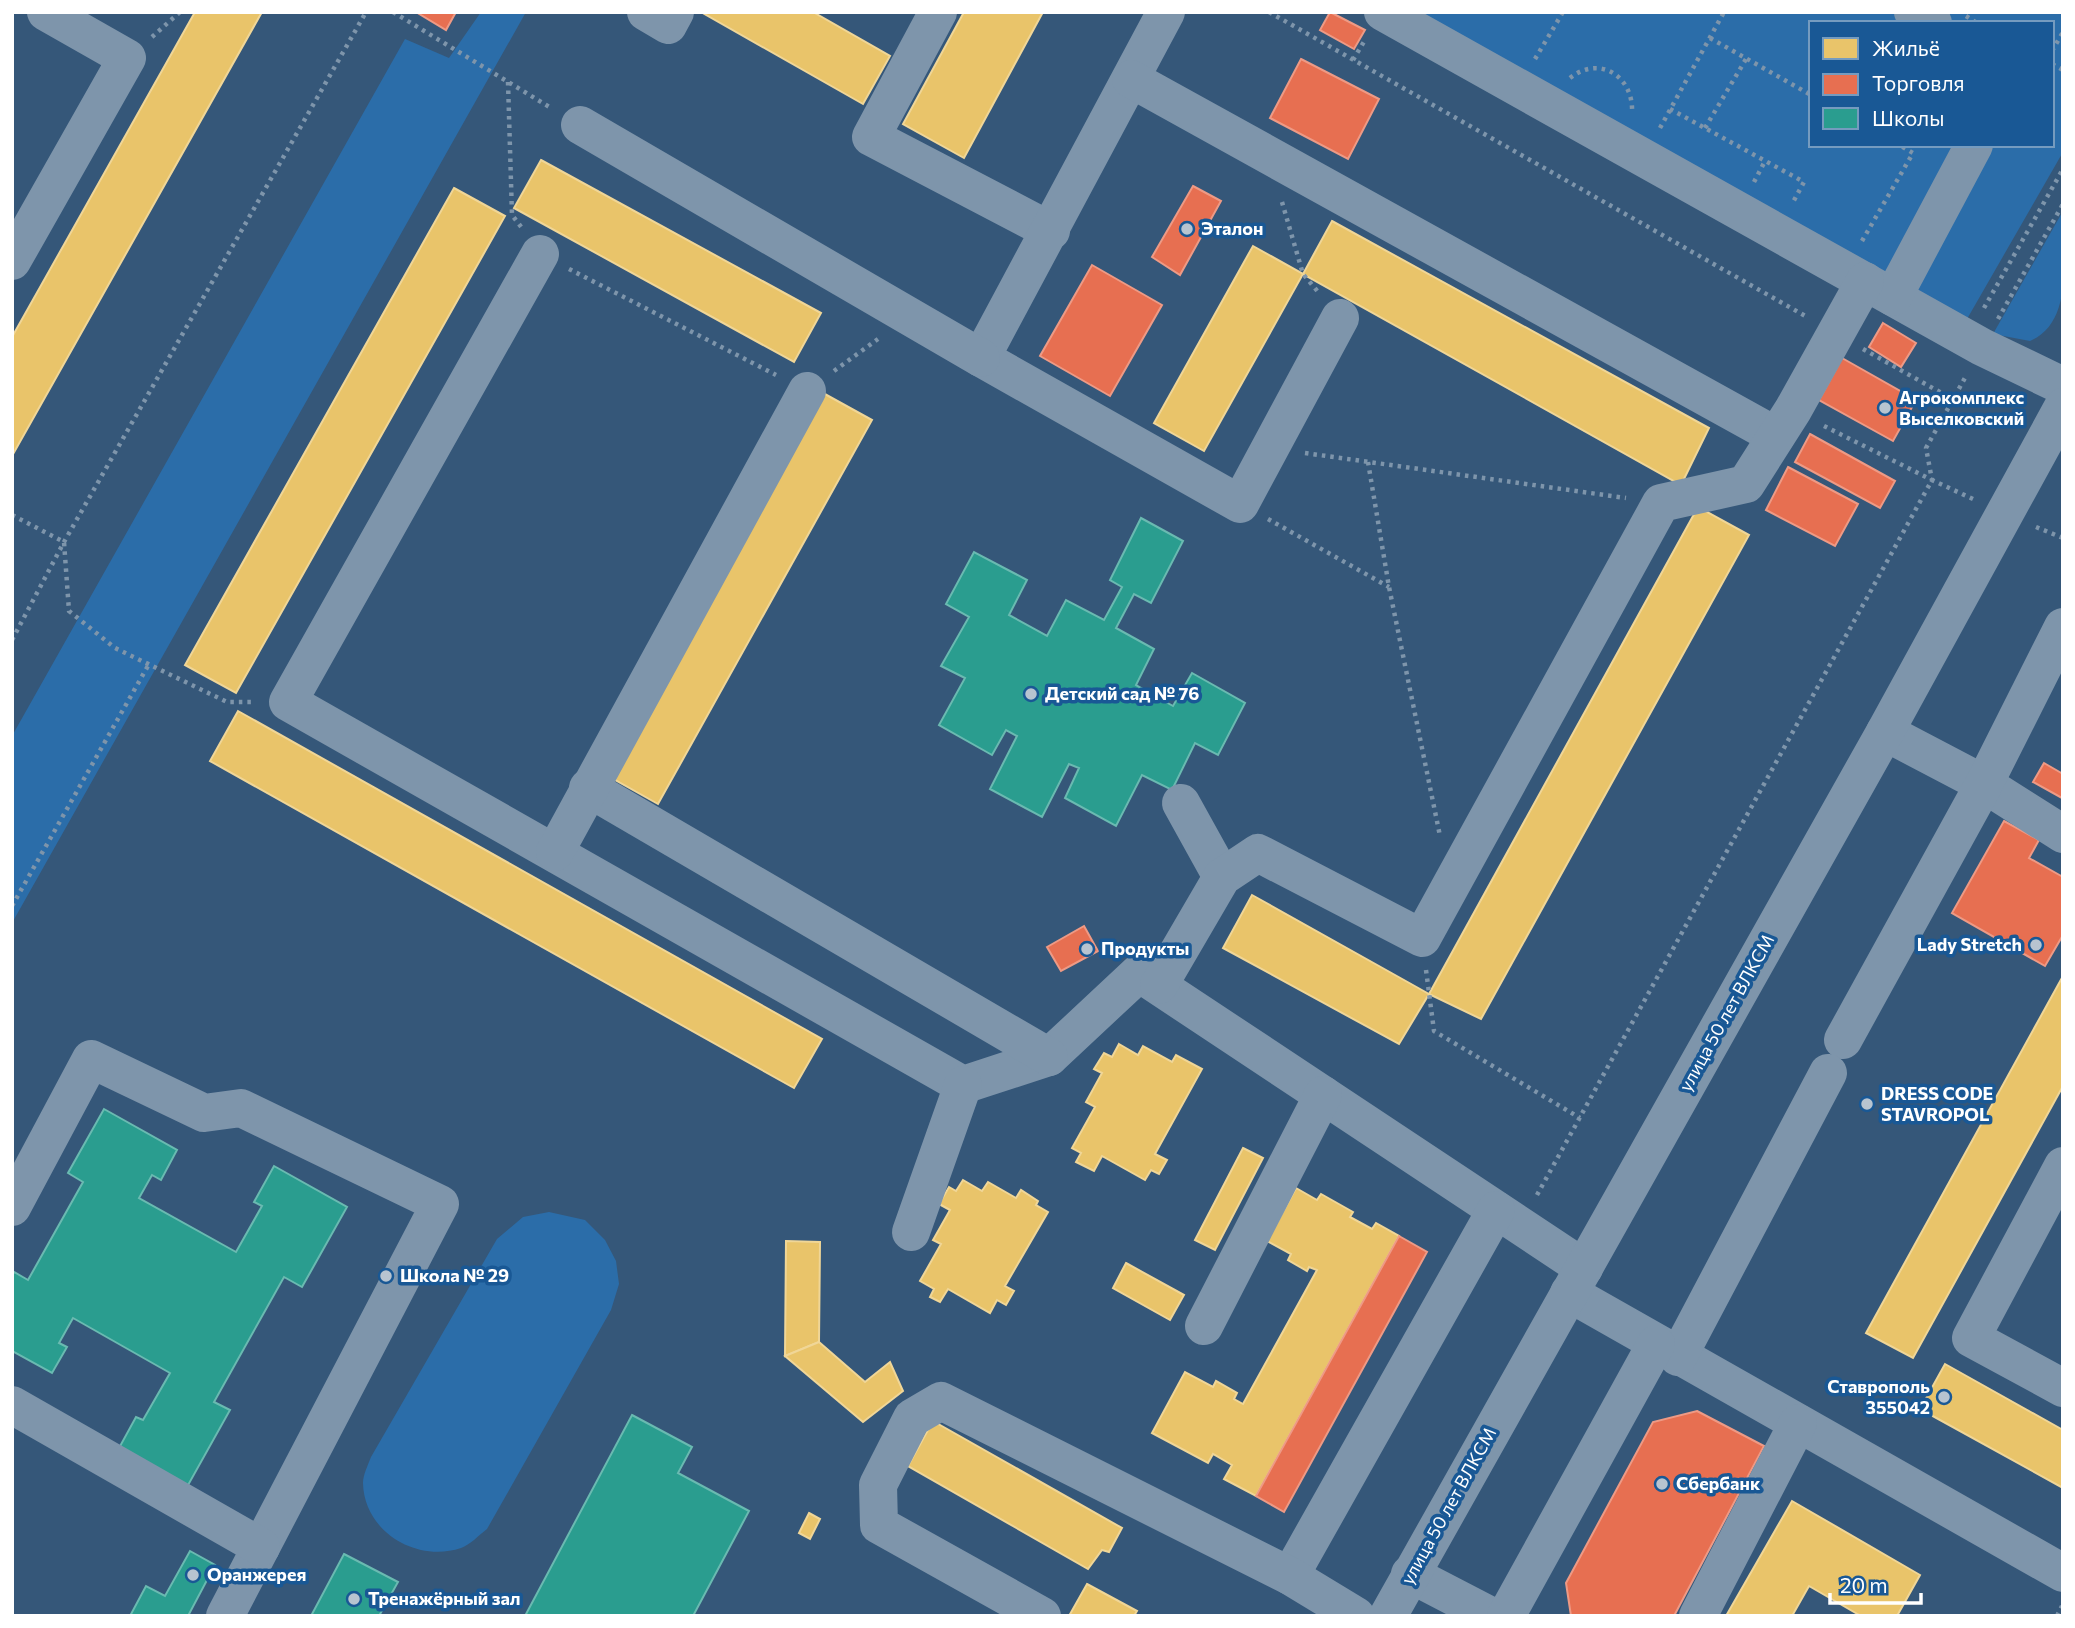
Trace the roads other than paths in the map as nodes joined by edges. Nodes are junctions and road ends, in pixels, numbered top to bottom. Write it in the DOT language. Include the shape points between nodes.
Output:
graph roads {
  1 [pos="46,12"];
  2 [pos="646,12"];
  3 [pos="675,12"];
  4 [pos="938,12"];
  5 [pos="1166,12"];
  6 [pos="1382,12"];
  7 [pos="1913,12"];
  8 [pos="1929,21"];
  9 [pos="1130,79"];
  10 [pos="580,125"];
  11 [pos="1972,147"];
  12 [pos="1051,231"];
  13 [pos="540,254"];
  14 [pos="12,261"];
  15 [pos="1872,275"];
  16 [pos="1340,318"];
  17 [pos="981,358"];
  18 [pos="2063,386"];
  19 [pos="807,391"];
  20 [pos="2063,407"];
  21 [pos="1785,423"];
  22 [pos="2063,627"];
  23 [pos="1885,732"];
  24 [pos="1984,784"];
  25 [pos="589,788"];
  26 [pos="1181,803"];
  27 [pos="2063,834"];
  28 [pos="555,852"];
  29 [pos="1222,877"];
  30 [pos="1158,985"];
  31 [pos="1049,1057"];
  32 [pos="963,1085"];
  33 [pos="1323,1095"];
  34 [pos="2063,1166"];
  35 [pos="12,1207"];
  36 [pos="1508,1218"];
  37 [pos="911,1232"];
  38 [pos="1576,1281"];
  39 [pos="1204,1326"];
  40 [pos="1667,1351"];
  41 [pos="2063,1388"];
  42 [pos="12,1405"];
  43 [pos="1798,1423"];
  44 [pos="261,1547"];
  45 [pos="2063,1573"];
  46 [pos="1410,1574"];
  47 [pos="1290,1576"];
  48 [pos="225,1616"];
  49 [pos="1042,1616"];
  50 [pos="1356,1616"];
  51 [pos="1388,1616"];
  52 [pos="1491,1616"];
  53 [pos="1506,1616"];
  54 [pos="1698,1616"];
  1 -- 14 [label="street" via="127,58"];
  2 -- 3 [label="street" via="668,25"];
  4 -- 12 [label="street" via="871,137"];
  5 -- 9 [label="street"];
  6 -- 15 [label="street"];
  7 -- 8 [label="street"];
  9 -- 12 [label="street"];
  9 -- 21 [label="street"];
  10 -- 17 [label="street"];
  11 -- 15 [label="street"];
  12 -- 17 [label="street"];
  13 -- 28 [label="street" via="288,702"];
  15 -- 18 [label="street" via="1974,343"];
  15 -- 21 [label="street"];
  16 -- 17 [label="street" via="1240,504"];
  19 -- 25 [label="street"];
  20 -- 23 [label="street, улица 50 лет ВЛКСМ"];
  21 -- 29 [label="street" via="1746,484 1661,503 1422,938 1258,853"];
  22 -- 24 [label="street"];
  23 -- 24 [label="street"];
  23 -- 38 [label="street, улица 50 лет ВЛКСМ"];
  24 -- 27 [label="street"];
  24 -- 40 [label="street"];
  25 -- 28 [label="street"];
  25 -- 31 [label="street"];
  26 -- 29 [label="street"];
  28 -- 32 [label="street"];
  29 -- 30 [label="street"];
  30 -- 31 [label="street" via="1139,973"];
  30 -- 33 [label="street"];
  31 -- 32 [label="street"];
  32 -- 37 [label="street"];
  33 -- 36 [label="street"];
  33 -- 39 [label="street"];
  34 -- 41 [label="street" via="1971,1338"];
  35 -- 44 [label="street" via="91,1059 204,1113 241,1108 440,1204"];
  36 -- 38 [label="street"];
  36 -- 47 [label="street"];
  38 -- 40 [label="street"];
  38 -- 46 [label="street, улица 50 лет ВЛКСМ"];
  40 -- 43 [label="street"];
  40 -- 53 [label="street"];
  42 -- 44 [label="street"];
  43 -- 45 [label="street"];
  43 -- 54 [label="street"];
  44 -- 48 [label="street"];
  46 -- 51 [label="street, улица 50 лет ВЛКСМ"];
  46 -- 52 [label="street"];
  47 -- 49 [label="street" via="941,1401 912,1418 878,1485 879,1525"];
  47 -- 50 [label="street"];
}
